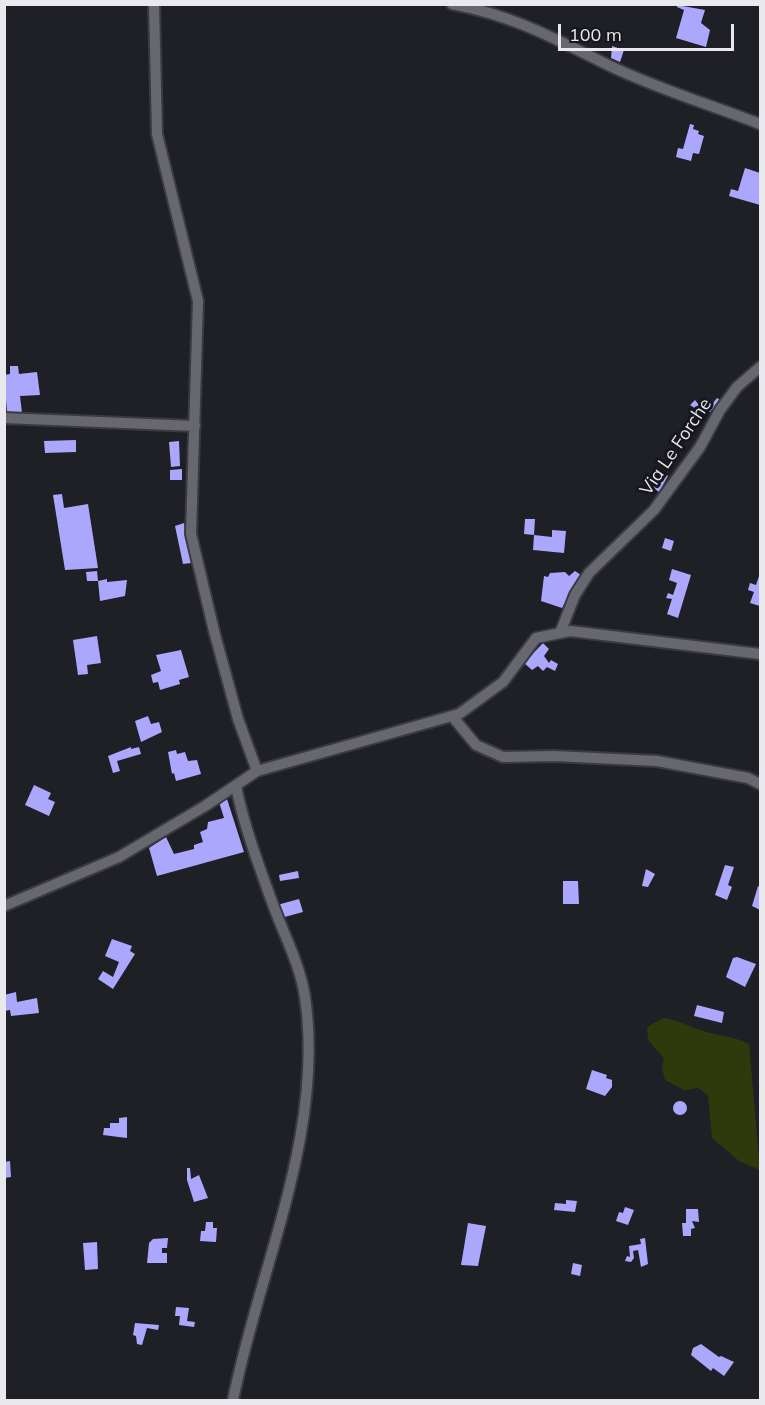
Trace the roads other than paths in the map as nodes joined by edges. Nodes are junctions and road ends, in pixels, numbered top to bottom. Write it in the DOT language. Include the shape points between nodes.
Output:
graph roads {
  1 [pos="154,4"];
  2 [pos="452,4"];
  3 [pos="760,124"];
  4 [pos="760,367"];
  5 [pos="4,418"];
  6 [pos="195,426"];
  7 [pos="560,633"];
  8 [pos="760,654"];
  9 [pos="452,716"];
  10 [pos="257,771"];
  11 [pos="760,784"];
  12 [pos="236,786"];
  13 [pos="4,906"];
  14 [pos="233,1401"];
  1 -- 6 [label="street" via="158,134 198,301"];
  2 -- 3 [label="street" via="509,18 610,66"];
  4 -- 7 [label="street, Via Le Forche" via="737,387 654,510 590,573 575,596"];
  5 -- 6 [label="street"];
  6 -- 10 [label="street" via="191,534 238,719"];
  7 -- 8 [label="street" via="570,631"];
  7 -- 9 [label="street" via="536,638 503,682"];
  9 -- 10 [label="street"];
  9 -- 11 [label="street" via="476,745 502,757 657,761 748,778"];
  10 -- 12 [label="street"];
  12 -- 13 [label="street" via="119,857"];
  12 -- 14 [label="street" via="241,813 304,995 309,1056 296,1158"];
}
